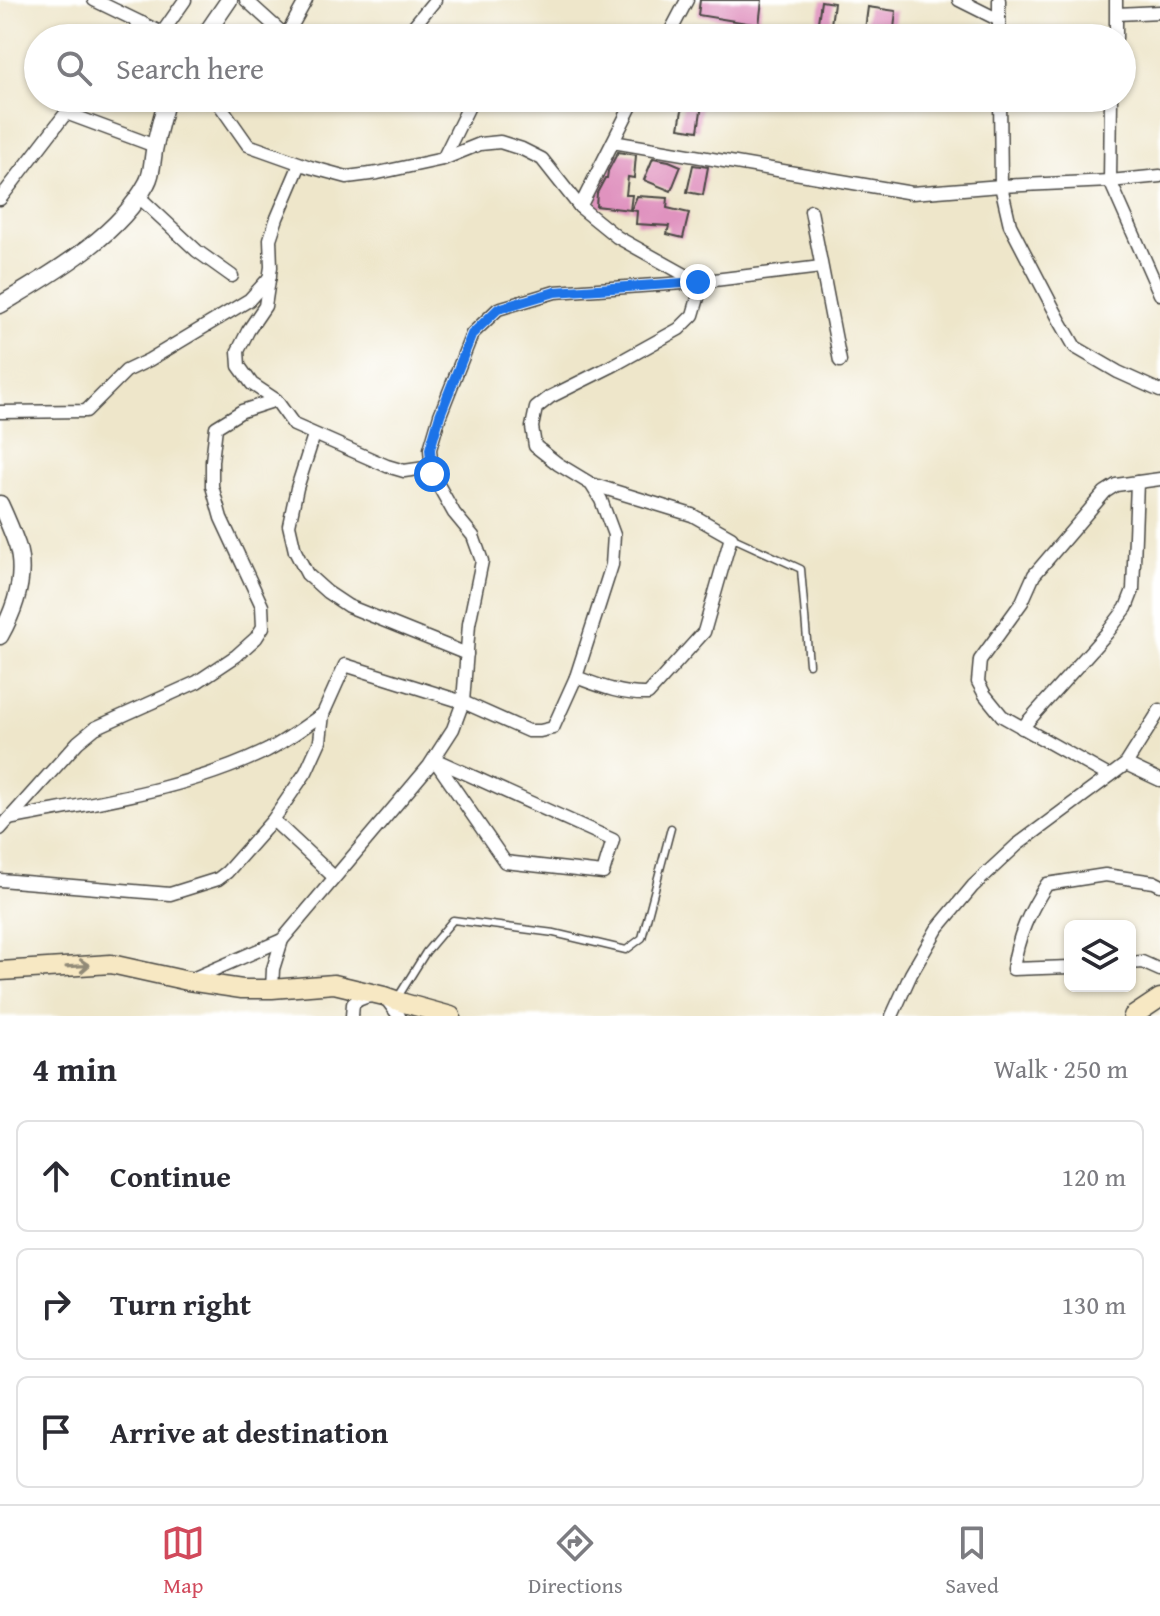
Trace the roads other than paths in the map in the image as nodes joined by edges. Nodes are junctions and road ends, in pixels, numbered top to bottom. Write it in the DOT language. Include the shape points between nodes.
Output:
graph roads {
  1 [pos="185,0"];
  2 [pos="229,0"];
  3 [pos="246,0"];
  4 [pos="306,0"];
  5 [pos="435,0"];
  6 [pos="687,0"];
  7 [pos="959,0"];
  8 [pos="999,0"];
  9 [pos="1116,0"];
  10 [pos="98,1"];
  11 [pos="1160,12"];
  12 [pos="1117,14"];
  13 [pos="999,20"];
  14 [pos="142,23"];
  15 [pos="171,24"];
  16 [pos="213,24"];
  17 [pos="273,24"];
  18 [pos="294,24"];
  19 [pos="415,24"];
  20 [pos="677,24"];
  21 [pos="999,24"];
  22 [pos="1117,24"];
  23 [pos="164,112"];
  24 [pos="225,112"];
  25 [pos="466,112"];
  26 [pos="628,112"];
  27 [pos="1000,112"];
  28 [pos="1111,112"];
  29 [pos="66,113"];
  30 [pos="613,142"];
  31 [pos="155,146"];
  32 [pos="443,159"];
  33 [pos="300,164"];
  34 [pos="1160,176"];
  35 [pos="1110,181"];
  36 [pos="1001,186"];
  37 [pos="138,196"];
  38 [pos="0,199"];
  39 [pos="580,207"];
  40 [pos="811,211"];
  41 [pos="821,267"];
  42 [pos="232,276"];
  43 [pos="270,277"];
  44 [pos="698,282"];
  45 [pos="1160,294"];
  46 [pos="0,305"];
  47 [pos="840,361"];
  48 [pos="1160,391"];
  49 [pos="276,400"];
  50 [pos="0,412"];
  51 [pos="314,435"];
  52 [pos="432,467"];
  53 [pos="1160,479"];
  54 [pos="1137,482"];
  55 [pos="591,484"];
  56 [pos="0,504"];
  57 [pos="731,537"];
  58 [pos="0,636"];
  59 [pos="467,654"];
  60 [pos="809,664"];
  61 [pos="576,677"];
  62 [pos="463,702"];
  63 [pos="1160,710"];
  64 [pos="323,714"];
  65 [pos="1022,728"];
  66 [pos="434,759"];
  67 [pos="1126,764"];
  68 [pos="1109,776"];
  69 [pos="1160,780"];
  70 [pos="273,820"];
  71 [pos="4,824"];
  72 [pos="671,828"];
  73 [pos="334,877"];
  74 [pos="0,880"];
  75 [pos="1160,885"];
  76 [pos="282,940"];
  77 [pos="1136,962"];
  78 [pos="1064,967"];
  79 [pos="1160,970"];
  80 [pos="0,971"];
  81 [pos="188,981"];
  82 [pos="272,989"];
  83 [pos="1160,998"];
  84 [pos="396,1004"];
  85 [pos="350,1014"];
  86 [pos="424,1016"];
  87 [pos="451,1016"];
  88 [pos="892,1016"];
  89 [pos="1133,1016"];
  1 -- 15 [label="street"];
  2 -- 16 [label="street"];
  3 -- 17 [label="street"];
  4 -- 18 [label="street"];
  5 -- 19 [label="street"];
  6 -- 20 [label="street"];
  7 -- 13 [label="street"];
  8 -- 13 [label="street"];
  9 -- 12 [label="street"];
  10 -- 14 [label="street"];
  11 -- 12 [label="street"];
  12 -- 22 [label="street"];
  13 -- 21 [label="street"];
  23 -- 31 [label="street"];
  24 -- 33 [label="street" via="248,145"];
  25 -- 32 [label="street"];
  26 -- 30 [label="street"];
  27 -- 36 [label="street"];
  28 -- 35 [label="street"];
  29 -- 31 [label="street"];
  29 -- 38 [label="street"];
  30 -- 36 [label="street" via="912,193"];
  30 -- 39 [label="street"];
  31 -- 37 [label="street" via="149,180"];
  32 -- 33 [label="street" via="347,177"];
  32 -- 39 [label="street" via="480,144 500,142 522,149 542,159"];
  33 -- 43 [label="street" via="270,239"];
  34 -- 35 [label="street"];
  35 -- 36 [label="street"];
  35 -- 45 [label="street"];
  36 -- 48 [label="street" via="1010,225 1075,347"];
  37 -- 42 [label="street"];
  37 -- 46 [label="street" via="89,246"];
  39 -- 44 [label="street" via="617,237"];
  40 -- 41 [label="street"];
  41 -- 44 [label="street"];
  41 -- 47 [label="street"];
  43 -- 49 [label="street" via="265,306 238,351 239,366 252,384"];
  43 -- 50 [label="street" via="249,300 126,371 86,411"];
  44 -- 52 [label="street" via="555,292 498,309 472,334 440,415 430,449"];
  44 -- 55 [label="street" via="693,315 679,329 536,408 535,446"];
  49 -- 51 [label="street" via="294,425"];
  49 -- 71 [label="street" via="216,427 212,461 221,518 262,606 263,627 256,638 197,682 95,728"];
  51 -- 52 [label="street" via="404,471"];
  51 -- 59 [label="street" via="289,525 307,574 348,606"];
  52 -- 59 [label="street" via="482,561"];
  53 -- 54 [label="street"];
  54 -- 65 [label="street" via="1133,590 1126,608"];
  54 -- 65 [label="street" via="1105,492 1034,575 1022,602 980,660 978,682 985,695 1002,716"];
  55 -- 57 [label="street" via="692,515"];
  55 -- 61 [label="street" via="614,535 612,565"];
  56 -- 58 [label="street" via="21,567"];
  57 -- 60 [label="lane" via="801,569"];
  57 -- 61 [label="street" via="704,632 648,694 631,695"];
  59 -- 62 [label="street"];
  61 -- 62 [label="street" via="553,728 540,731 528,731"];
  62 -- 64 [label="street" via="345,665"];
  62 -- 66 [label="street"];
  63 -- 67 [label="street"];
  64 -- 70 [label="street" via="320,741 306,772"];
  64 -- 71 [label="street" via="232,767 157,790"];
  65 -- 68 [label="street"];
  66 -- 66 [label="street" via="613,840 603,873 505,862"];
  66 -- 73 [label="street"];
  67 -- 68 [label="street"];
  67 -- 69 [label="street"];
  68 -- 88 [label="street" via="1017,845 973,886 937,929"];
  70 -- 73 [label="street"];
  70 -- 74 [label="street" via="218,879 170,894"];
  72 -- 84 [label="lane" via="642,938 626,950 554,933 453,920 426,952"];
  73 -- 76 [label="street"];
  75 -- 78 [label="street" via="1105,875 1047,884 1029,913 1013,969"];
  76 -- 81 [label="street"];
  76 -- 82 [label="street"];
  77 -- 79 [label="street"];
  80 -- 81 [label="main road, one-way" via="111,964"];
  81 -- 82 [label="main road"];
  82 -- 84 [label="main road" via="334,984"];
  83 -- 89 [label="main road"];
  84 -- 85 [label="street" via="360,997"];
  84 -- 86 [label="main road"];
  84 -- 87 [label="main road"];
}
